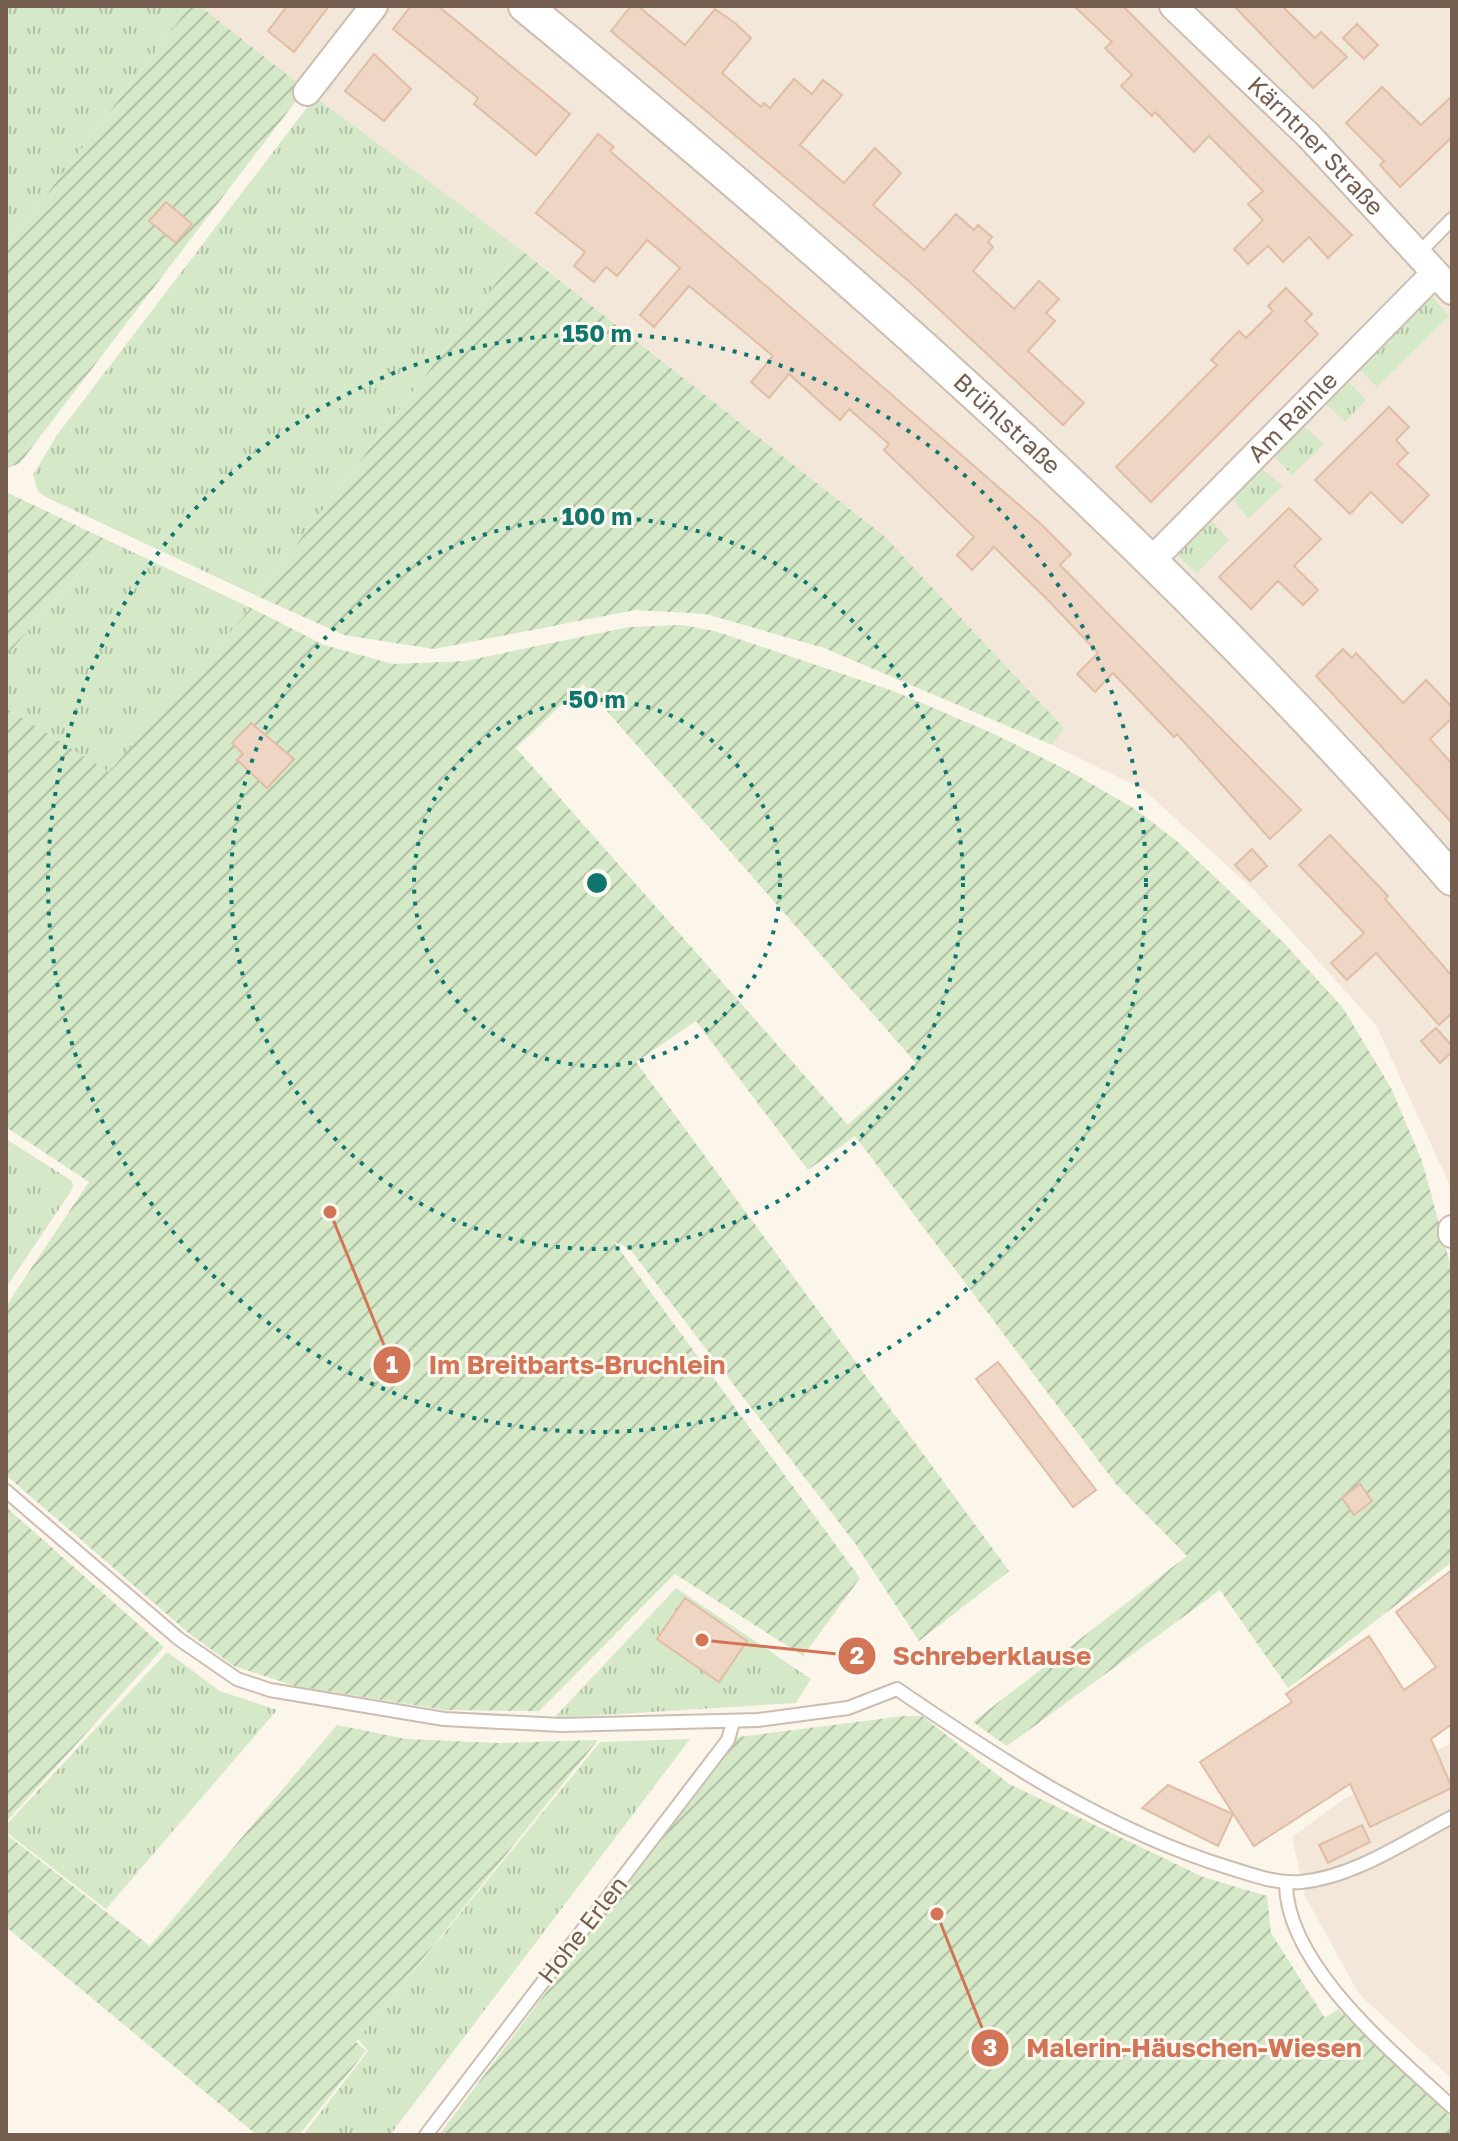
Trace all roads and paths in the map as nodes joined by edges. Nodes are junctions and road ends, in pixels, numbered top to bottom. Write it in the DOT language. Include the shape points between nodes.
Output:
graph roads {
  1 [pos="374,6"];
  2 [pos="525,6"];
  3 [pos="1173,6"];
  4 [pos="307,92"];
  5 [pos="1452,219"];
  6 [pos="1435,273"];
  7 [pos="1151,561"];
  8 [pos="1452,879"];
  9 [pos="6,1491"];
  10 [pos="733,1722"];
  11 [pos="1452,1817"];
  12 [pos="1286,1883"];
  13 [pos="1452,2107"];
  14 [pos="426,2135"];
  1 -- 4 [label="street"];
  2 -- 7 [label="street, Brühlstraße" via="911,334"];
  3 -- 6 [label="street, Kärntner Straße" via="1309,136"];
  5 -- 6 [label="lane"];
  6 -- 7 [label="street, Am Rainle"];
  7 -- 8 [label="street, Brühlstraße" via="1359,773"];
  9 -- 10 [label="lane" via="179,1639 252,1686 444,1719 506,1724"];
  10 -- 12 [label="lane" via="848,1708 897,1689 1005,1763 1075,1802 1193,1856"];
  10 -- 14 [label="lane, Hohe Erlen" via="728,1740"];
  11 -- 12 [label="lane" via="1343,1871"];
  12 -- 13 [label="lane" via="1290,1920 1340,1999"];
}
